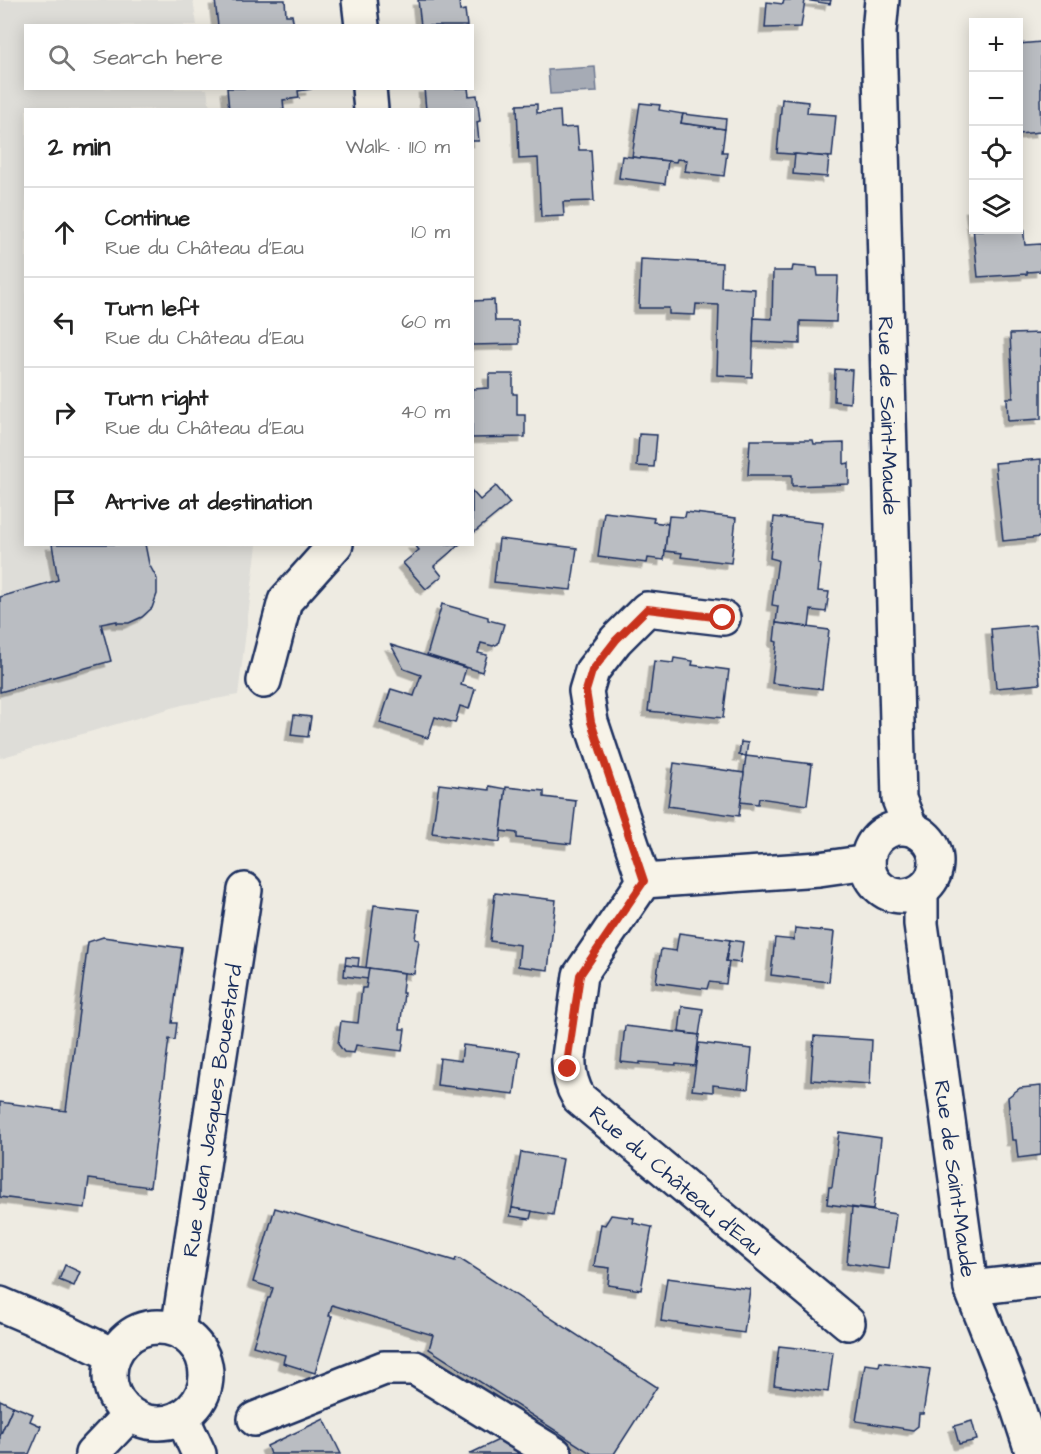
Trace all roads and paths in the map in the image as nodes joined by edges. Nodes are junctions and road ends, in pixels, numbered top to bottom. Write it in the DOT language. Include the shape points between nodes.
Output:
graph roads {
  1 [pos="360,0"];
  2 [pos="882,0"];
  3 [pos="362,24"];
  4 [pos="369,90"];
  5 [pos="371,108"];
  6 [pos="334,546"];
  7 [pos="723,618"];
  8 [pos="264,681"];
  9 [pos="910,829"];
  10 [pos="868,862"];
  11 [pos="644,881"];
  12 [pos="245,890"];
  13 [pos="921,891"];
  14 [pos="1041,1280"];
  15 [pos="971,1288"];
  16 [pos="0,1304"];
  17 [pos="848,1323"];
  18 [pos="178,1330"];
  19 [pos="113,1355"];
  20 [pos="129,1415"];
  21 [pos="182,1417"];
  22 [pos="255,1419"];
  23 [pos="92,1454"];
  24 [pos="200,1454"];
  25 [pos="555,1454"];
  26 [pos="1033,1454"];
  1 -- 3 [label="street"];
  2 -- 9 [label="street, Rue de Saint-Maude" via="879,32 899,799"];
  4 -- 5 [label="street"];
  6 -- 8 [label="street" via="285,601"];
  7 -- 11 [label="street" via="647,609 592,671 586,691 591,722"];
  9 -- 10 [label="street" via="900,827 881,834 869,852"];
  9 -- 13 [label="street" via="929,841 936,862 929,883"];
  10 -- 11 [label="street"];
  10 -- 13 [label="street" via="874,882 890,894 901,896"];
  11 -- 17 [label="street, Rue du Château d'Eau" via="580,975 568,1057 574,1089 579,1098"];
  12 -- 18 [label="street, Rue Jean Jasques Bouestard"];
  13 -- 15 [label="street, Rue de Saint-Maude" via="921,924"];
  14 -- 15 [label="street"];
  15 -- 26 [label="street, Rue de Saint-Maude"];
  16 -- 19 [label="street"];
  18 -- 19 [label="street" via="163,1326 134,1332"];
  18 -- 21 [label="street" via="200,1351 206,1365 202,1395"];
  19 -- 20 [label="street" via="110,1388"];
  20 -- 21 [label="street" via="155,1424"];
  20 -- 23 [label="street"];
  21 -- 24 [label="street"];
  22 -- 25 [label="street" via="384,1368 415,1368"];
}
